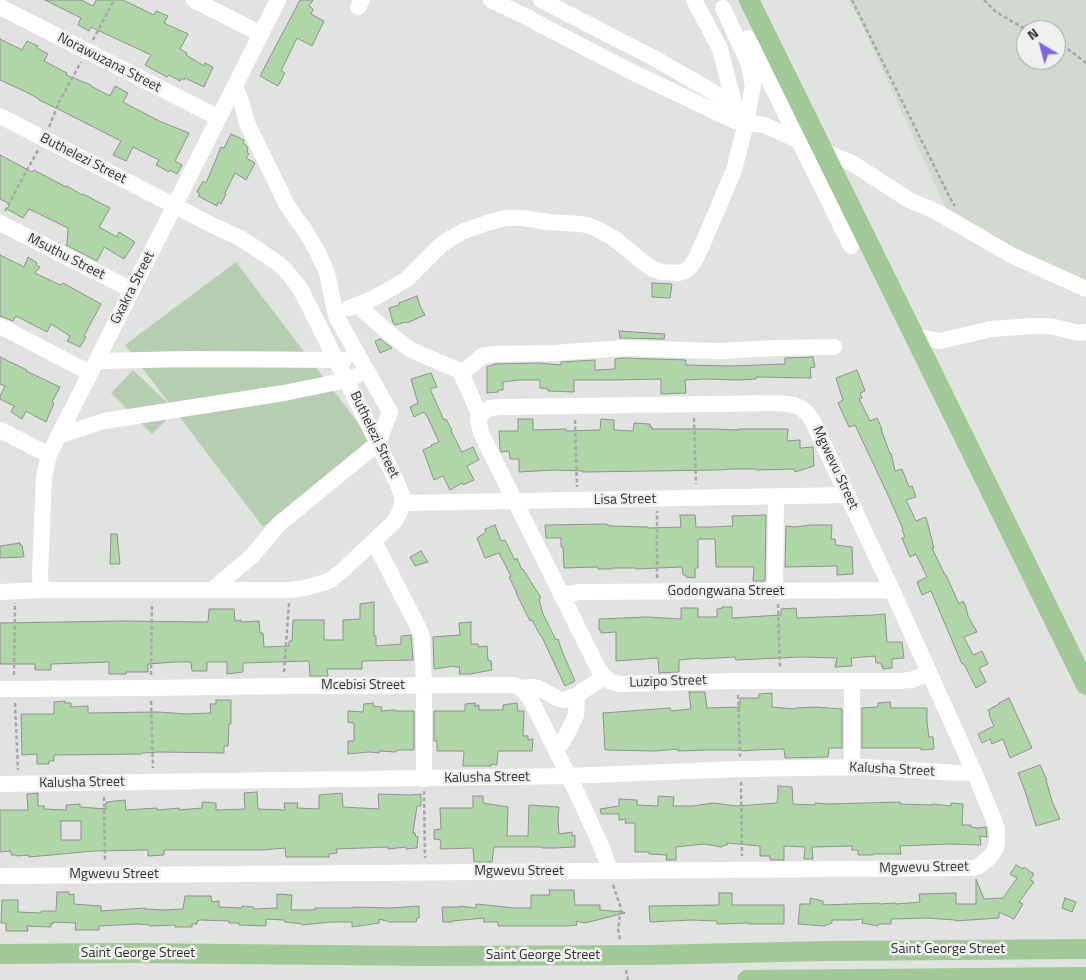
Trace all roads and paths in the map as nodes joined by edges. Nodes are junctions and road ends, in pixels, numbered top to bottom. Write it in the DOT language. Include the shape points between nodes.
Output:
graph roads {
  1 [pos="114,0"];
  2 [pos="194,0"];
  3 [pos="278,0"];
  4 [pos="491,0"];
  5 [pos="541,0"];
  6 [pos="694,0"];
  7 [pos="749,0"];
  8 [pos="852,0"];
  9 [pos="984,0"];
  10 [pos="725,3"];
  11 [pos="0,7"];
  12 [pos="1016,24"];
  13 [pos="261,34"];
  14 [pos="1066,47"];
  15 [pos="720,49"];
  16 [pos="87,52"];
  17 [pos="1086,63"];
  18 [pos="235,86"];
  19 [pos="734,104"];
  20 [pos="0,116"];
  21 [pos="219,118"];
  22 [pos="740,122"];
  23 [pos="44,139"];
  24 [pos="799,141"];
  25 [pos="824,152"];
  26 [pos="174,206"];
  27 [pos="956,208"];
  28 [pos="2,218"];
  29 [pos="851,246"];
  30 [pos="1086,289"];
  31 [pos="132,290"];
  32 [pos="357,305"];
  33 [pos="336,316"];
  34 [pos="319,325"];
  35 [pos="0,326"];
  36 [pos="1086,332"];
  37 [pos="915,336"];
  38 [pos="834,348"];
  39 [pos="336,359"];
  40 [pos="364,366"];
  41 [pos="93,367"];
  42 [pos="460,371"];
  43 [pos="347,380"];
  44 [pos="356,399"];
  45 [pos="694,405"];
  46 [pos="387,406"];
  47 [pos="575,407"];
  48 [pos="481,414"];
  49 [pos="0,430"];
  50 [pos="58,436"];
  51 [pos="378,443"];
  52 [pos="49,455"];
  53 [pos="848,495"];
  54 [pos="776,497"];
  55 [pos="697,498"];
  56 [pos="658,499"];
  57 [pos="578,501"];
  58 [pos="516,502"];
  59 [pos="403,503"];
  60 [pos="374,541"];
  61 [pos="41,590"];
  62 [pos="152,590"];
  63 [pos="212,590"];
  64 [pos="290,590"];
  65 [pos="892,590"];
  66 [pos="7,592"];
  67 [pos="657,592"];
  68 [pos="776,592"];
  69 [pos="561,596"];
  70 [pos="929,673"];
  71 [pos="604,677"];
  72 [pos="738,680"];
  73 [pos="781,680"];
  74 [pos="852,681"];
  75 [pos="1086,685"];
  76 [pos="283,686"];
  77 [pos="424,686"];
  78 [pos="151,688"];
  79 [pos="521,688"];
  80 [pos="7,689"];
  81 [pos="577,695"];
  82 [pos="555,749"];
  83 [pos="852,768"];
  84 [pos="740,769"];
  85 [pos="974,772"];
  86 [pos="569,776"];
  87 [pos="424,779"];
  88 [pos="154,782"];
  89 [pos="104,783"];
  90 [pos="0,784"];
  91 [pos="18,784"];
  92 [pos="610,871"];
  93 [pos="742,871"];
  94 [pos="425,872"];
  95 [pos="106,875"];
  96 [pos="0,876"];
  97 [pos="1086,949"];
  98 [pos="0,954"];
  99 [pos="623,956"];
  100 [pos="1086,977"];
  101 [pos="628,980"];
  102 [pos="747,980"];
  1 -- 16 [label="path"];
  2 -- 13 [label="street"];
  3 -- 13 [label="street, Gxakra Street"];
  4 -- 22 [label="street" via="634,73"];
  5 -- 19 [label="street"];
  6 -- 15 [label="street"];
  7 -- 25 [label="main road"];
  8 -- 27 [label="path"];
  9 -- 12 [label="path"];
  10 -- 15 [label="street"];
  10 -- 22 [label="street" via="748,62 753,85"];
  10 -- 24 [label="street"];
  11 -- 16 [label="street, Norawuzana Street"];
  13 -- 18 [label="street, Gxakra Street"];
  14 -- 17 [label="path"];
  15 -- 19 [label="street"];
  16 -- 21 [label="street, Norawuzana Street"];
  16 -- 23 [label="path" via="60,100"];
  18 -- 21 [label="street, Gxakra Street"];
  18 -- 33 [label="street" via="247,123 287,205 325,268"];
  19 -- 22 [label="street"];
  20 -- 23 [label="street, Buthelezi Street"];
  21 -- 26 [label="street, Gxakra Street"];
  22 -- 24 [label="street" via="764,125"];
  22 -- 32 [label="street" via="734,170 695,260 685,271 670,273 653,269 615,238 588,225 505,218 450,238 407,279"];
  23 -- 26 [label="street, Buthelezi Street"];
  23 -- 28 [label="path"];
  24 -- 25 [label="street"];
  24 -- 29 [label="street"];
  25 -- 30 [label="street" via="852,163 910,200 1011,255"];
  25 -- 37 [label="main road"];
  26 -- 31 [label="street, Gxakra Street"];
  26 -- 34 [label="street, Buthelezi Street" via="240,238 288,272"];
  28 -- 31 [label="street, Msuthu Street"];
  31 -- 41 [label="street, Gxakra Street"];
  32 -- 33 [label="street"];
  32 -- 42 [label="street" via="411,350"];
  33 -- 34 [label="street"];
  33 -- 40 [label="street"];
  34 -- 39 [label="street, Buthelezi Street"];
  35 -- 41 [label="street"];
  36 -- 37 [label="street" via="1032,326 991,329 940,341"];
  37 -- 75 [label="main road"];
  38 -- 42 [label="street" via="720,351 623,348 494,354 482,356"];
  39 -- 40 [label="street"];
  39 -- 41 [label="street" via="190,359"];
  39 -- 43 [label="street, Buthelezi Street"];
  40 -- 43 [label="street"];
  40 -- 46 [label="street"];
  41 -- 50 [label="street, Gxakra Street"];
  42 -- 48 [label="street"];
  43 -- 44 [label="street, Buthelezi Street"];
  43 -- 50 [label="street" via="104,421"];
  44 -- 46 [label="street"];
  44 -- 51 [label="street, Buthelezi Street"];
  45 -- 47 [label="street, Mgwevu Street"];
  45 -- 53 [label="street, Mgwevu Street" via="780,404 800,408 812,420"];
  45 -- 55 [label="path"];
  46 -- 51 [label="street" via="390,412"];
  47 -- 48 [label="street, Mgwevu Street" via="502,407 490,408"];
  47 -- 57 [label="path"];
  48 -- 58 [label="street" via="478,419 482,433"];
  49 -- 52 [label="street"];
  50 -- 52 [label="street, Gxakra Street"];
  51 -- 59 [label="street, Buthelezi Street"];
  51 -- 63 [label="street" via="280,524 252,556"];
  52 -- 61 [label="street, Gxakra Street" via="44,477"];
  53 -- 54 [label="street, Lisa Street"];
  53 -- 65 [label="street, Mgwevu Street"];
  54 -- 55 [label="street, Lisa Street"];
  54 -- 68 [label="street"];
  55 -- 56 [label="street, Lisa Street"];
  56 -- 57 [label="street, Lisa Street"];
  56 -- 67 [label="path"];
  57 -- 58 [label="street, Lisa Street"];
  58 -- 59 [label="street, Lisa Street"];
  58 -- 69 [label="street"];
  59 -- 60 [label="street" via="394,522"];
  60 -- 64 [label="street" via="329,581"];
  60 -- 77 [label="street" via="420,631"];
  61 -- 62 [label="street"];
  61 -- 66 [label="street"];
  62 -- 63 [label="street"];
  62 -- 78 [label="path"];
  63 -- 64 [label="street"];
  64 -- 76 [label="path"];
  65 -- 68 [label="street, Godongwana Street"];
  65 -- 70 [label="street, Mgwevu Street"];
  66 -- 80 [label="path"];
  67 -- 68 [label="street, Godongwana Street"];
  67 -- 69 [label="street, Godongwana Street" via="579,592"];
  68 -- 73 [label="path"];
  69 -- 71 [label="street"];
  70 -- 74 [label="street, Luzipo Street" via="911,680"];
  70 -- 85 [label="street, Mgwevu Street"];
  71 -- 72 [label="street, Luzipo Street" via="620,684"];
  71 -- 81 [label="street"];
  72 -- 73 [label="street, Luzipo Street"];
  72 -- 84 [label="path"];
  73 -- 74 [label="street, Luzipo Street"];
  74 -- 83 [label="street"];
  76 -- 77 [label="street, Mcebisi Street"];
  76 -- 78 [label="street, Mcebisi Street"];
  77 -- 79 [label="street, Mcebisi Street" via="514,685"];
  77 -- 87 [label="street"];
  78 -- 80 [label="street, Mcebisi Street"];
  78 -- 88 [label="path"];
  79 -- 81 [label="street, Mcebisi Street" via="538,688 560,699"];
  79 -- 82 [label="street" via="531,700"];
  80 -- 91 [label="path"];
  81 -- 82 [label="street" via="576,715 570,730"];
  82 -- 86 [label="street"];
  83 -- 84 [label="street, Kalusha Street"];
  83 -- 85 [label="street, Kalusha Street"];
  84 -- 86 [label="street, Kalusha Street"];
  84 -- 93 [label="path"];
  85 -- 93 [label="street, Mgwevu Street" via="997,830 996,848 980,866"];
  86 -- 87 [label="street, Kalusha Street"];
  86 -- 92 [label="street"];
  87 -- 88 [label="street, Kalusha Street"];
  87 -- 94 [label="path"];
  88 -- 89 [label="street, Kalusha Street"];
  89 -- 91 [label="street, Kalusha Street"];
  89 -- 95 [label="path"];
  90 -- 91 [label="street, Kalusha Street"];
  92 -- 93 [label="street, Mgwevu Street"];
  92 -- 94 [label="street, Mgwevu Street"];
  92 -- 99 [label="path" via="621,908 618,929"];
  94 -- 95 [label="street, Mgwevu Street"];
  95 -- 96 [label="street, Mgwevu Street"];
  97 -- 99 [label="main road, Saint George Street"];
  98 -- 99 [label="main road, Saint George Street"];
  99 -- 101 [label="path"];
  100 -- 102 [label="main road, Saint George Street"];
}
